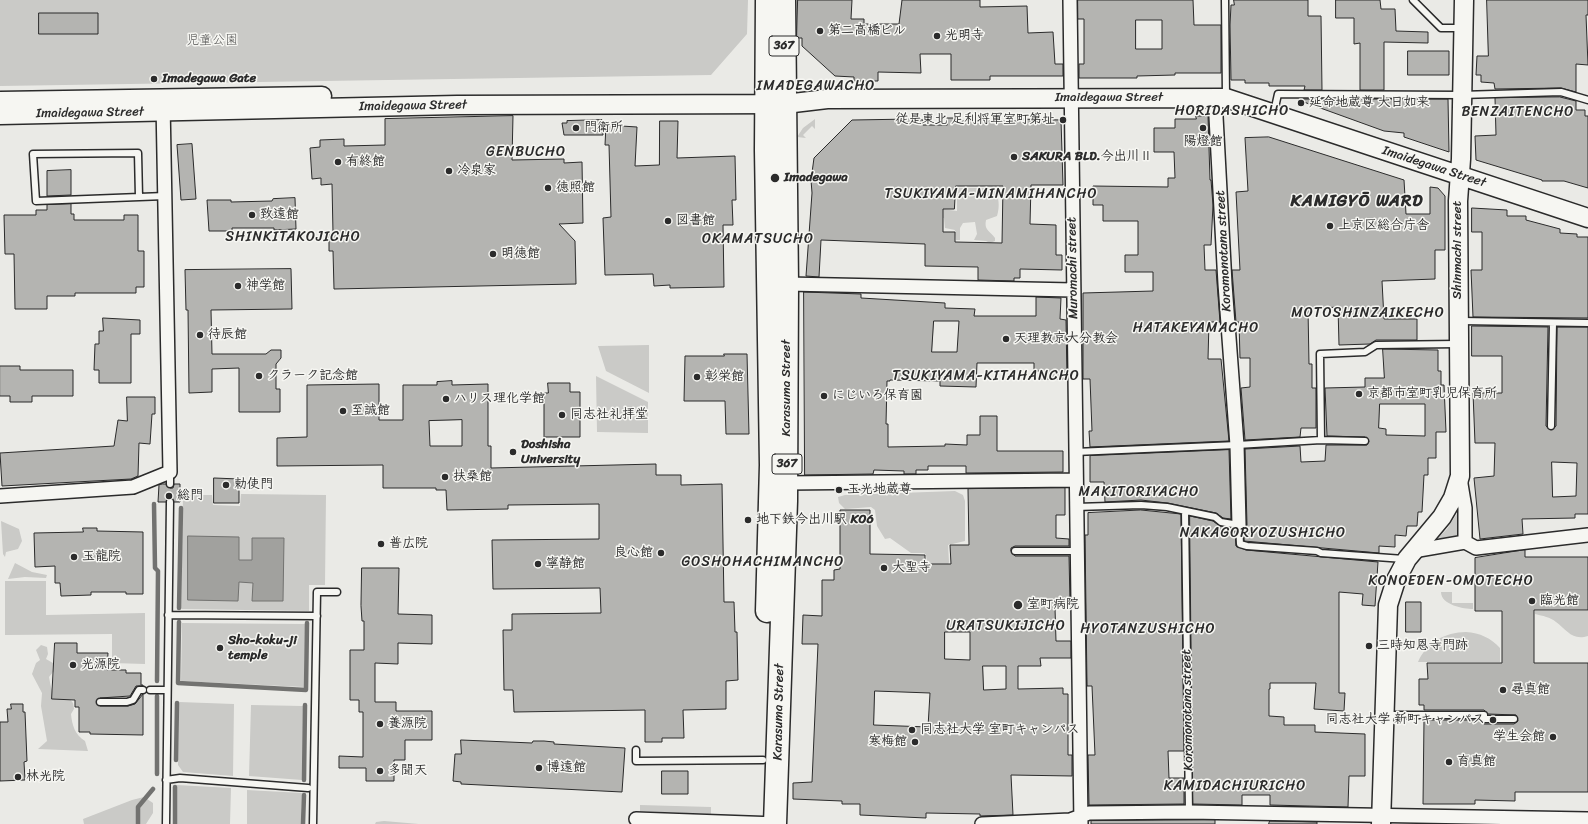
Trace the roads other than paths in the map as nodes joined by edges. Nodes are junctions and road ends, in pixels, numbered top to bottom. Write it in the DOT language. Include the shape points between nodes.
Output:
graph roads {
  1 [pos="767,0"];
  2 [pos="784,0"];
  3 [pos="1070,0"];
  4 [pos="1225,0"];
  5 [pos="1413,0"];
  6 [pos="1464,0"];
  7 [pos="1464,28"];
  8 [pos="1462,95"];
  9 [pos="1071,98"];
  10 [pos="1221,98"];
  11 [pos="776,99"];
  12 [pos="1588,100"];
  13 [pos="0,101"];
  14 [pos="163,104"];
  15 [pos="1274,114"];
  16 [pos="0,115"];
  17 [pos="1460,176"];
  18 [pos="165,196"];
  19 [pos="139,197"];
  20 [pos="1588,218"];
  21 [pos="787,284"];
  22 [pos="1074,290"];
  23 [pos="1458,321"];
  24 [pos="1553,323"];
  25 [pos="1588,323"];
  26 [pos="1458,344"];
  27 [pos="1550,426"];
  28 [pos="1321,440"];
  29 [pos="1364,441"];
  30 [pos="1237,445"];
  31 [pos="1075,452"];
  32 [pos="1460,476"];
  33 [pos="1075,480"];
  34 [pos="786,484"];
  35 [pos="0,496"];
  36 [pos="170,502"];
  37 [pos="1076,507"];
  38 [pos="1184,511"];
  39 [pos="1239,524"];
  40 [pos="1588,535"];
  41 [pos="1465,542"];
  42 [pos="1015,551"];
  43 [pos="1076,551"];
  44 [pos="1410,555"];
  45 [pos="337,592"];
  46 [pos="168,615"];
  47 [pos="317,616"];
  48 [pos="143,690"];
  49 [pos="150,690"];
  50 [pos="167,690"];
  51 [pos="100,702"];
  52 [pos="1385,715"];
  53 [pos="1514,719"];
  54 [pos="636,750"];
  55 [pos="763,760"];
  56 [pos="166,780"];
  57 [pos="308,788"];
  58 [pos="1189,812"];
  59 [pos="636,819"];
  60 [pos="1240,819"];
  61 [pos="1588,819"];
  62 [pos="1081,820"];
  63 [pos="1381,820"];
  64 [pos="1494,821"];
  65 [pos="686,823"];
  66 [pos="166,824"];
  67 [pos="313,824"];
  68 [pos="770,824"];
  69 [pos="982,824"];
  1 -- 11 [label="highway, Karasuma Street / 367"];
  2 -- 11 [label="highway, Karasuma Street / 367"];
  3 -- 9 [label="street, Muromachi street"];
  4 -- 10 [label="lane, Koromonotana street"];
  5 -- 7 [label="lane" via="1441,28"];
  6 -- 7 [label="main road, Shinmachi street"];
  7 -- 8 [label="main road, Shinmachi street"];
  8 -- 12 [label="lane" via="1561,92"];
  8 -- 15 [label="lane" via="1278,94"];
  8 -- 17 [label="main road, Shinmachi street"];
  9 -- 10 [label="main road, Imaidegawa Street"];
  9 -- 11 [label="main road, Imaidegawa Street"];
  9 -- 22 [label="street, Muromachi street"];
  10 -- 15 [label="main road, Imaidegawa Street"];
  10 -- 30 [label="street, Koromonotana street" via="1225,284"];
  11 -- 14 [label="main road, Imaidegawa Street"];
  11 -- 21 [label="highway, Karasuma Street / 367"];
  11 -- 55 [label="highway, Karasuma Street / 367" via="771,465"];
  13 -- 14 [label="main road, Imaidegawa Street"];
  14 -- 16 [label="main road, Imaidegawa Street"];
  14 -- 18 [label="street"];
  15 -- 17 [label="main road, Imaidegawa Street"];
  17 -- 20 [label="main road, Imaidegawa Street"];
  17 -- 23 [label="main road, Shinmachi street"];
  18 -- 19 [label="lane"];
  18 -- 35 [label="street" via="170,478 133,487"];
  19 -- 19 [label="lane" via="138,153 33,154 36,201"];
  21 -- 22 [label="street"];
  21 -- 34 [label="highway, Karasuma Street / 367"];
  22 -- 31 [label="street, Muromachi street"];
  23 -- 24 [label="lane"];
  23 -- 26 [label="main road, Shinmachi street"];
  24 -- 25 [label="lane"];
  24 -- 27 [label="lane"];
  26 -- 28 [label="lane" via="1376,345 1365,352 1320,354"];
  26 -- 32 [label="main road, Shinmachi street"];
  28 -- 29 [label="lane"];
  28 -- 30 [label="lane"];
  30 -- 31 [label="lane"];
  30 -- 39 [label="street, Koromonotana street"];
  31 -- 33 [label="street, Muromachi street"];
  32 -- 41 [label="street, Shinmachi street" via="1465,508"];
  32 -- 44 [label="main road, Shinmachi street" via="1447,509"];
  33 -- 34 [label="street"];
  33 -- 37 [label="street, Muromachi street"];
  34 -- 68 [label="highway, Karasuma Street / 367"];
  36 -- 46 [label="lane"];
  37 -- 38 [label="lane" via="1141,505"];
  37 -- 43 [label="street, Muromachi street"];
  38 -- 39 [label="lane" via="1215,518 1221,522"];
  38 -- 58 [label="lane, Koromonotana street"];
  39 -- 44 [label="lane" via="1240,544 1247,546 1317,551 1321,554"];
  40 -- 41 [label="street" via="1476,548"];
  41 -- 44 [label="street"];
  42 -- 43 [label="lane"];
  43 -- 62 [label="street, Muromachi street"];
  44 -- 52 [label="main road, Shinmachi street" via="1396,580 1388,605"];
  45 -- 47 [label="lane" via="317,592"];
  46 -- 47 [label="lane"];
  46 -- 50 [label="lane"];
  47 -- 67 [label="lane"];
  48 -- 51 [label="lane" via="139,690 133,700 127,702"];
  49 -- 50 [label="lane"];
  50 -- 56 [label="lane"];
  52 -- 53 [label="lane" via="1484,715 1484,719"];
  52 -- 63 [label="main road, Shinmachi street"];
  54 -- 55 [label="lane" via="636,761"];
  55 -- 68 [label="highway, Karasuma Street / 367"];
  56 -- 57 [label="lane" via="180,778"];
  56 -- 66 [label="lane"];
  58 -- 60 [label="street"];
  58 -- 62 [label="street" via="1089,813"];
  59 -- 65 [label="street"];
  60 -- 63 [label="street"];
  61 -- 64 [label="street"];
  62 -- 69 [label="street"];
  63 -- 64 [label="street"];
  65 -- 68 [label="street"];
}
